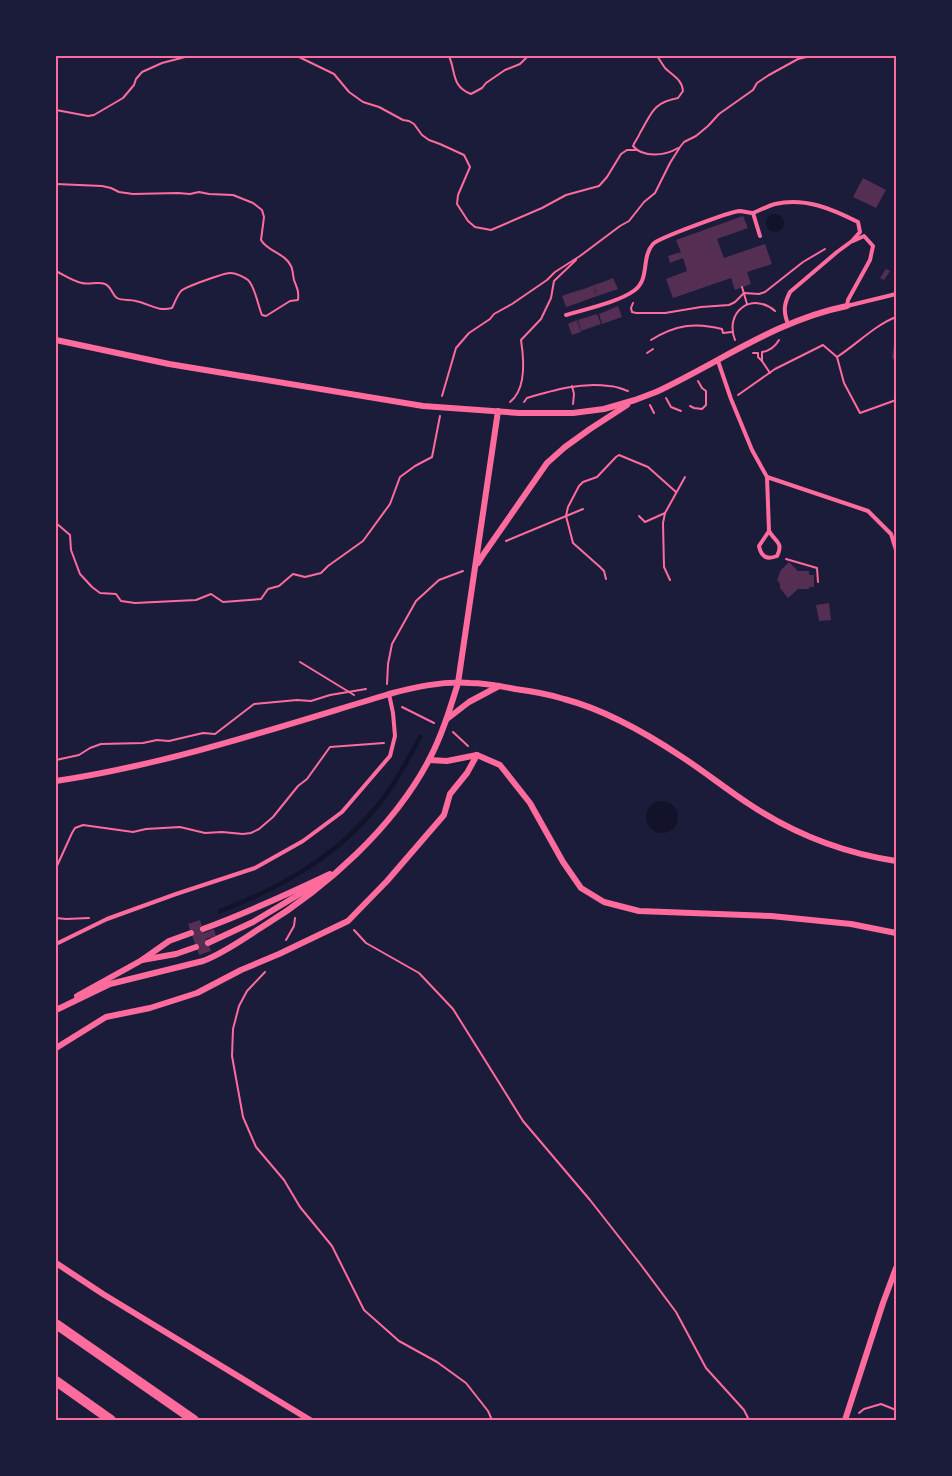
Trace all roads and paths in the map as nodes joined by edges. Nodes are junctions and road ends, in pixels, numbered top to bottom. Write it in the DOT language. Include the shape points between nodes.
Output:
graph roads {
  1 [pos="189,56"];
  2 [pos="297,56"];
  3 [pos="449,56"];
  4 [pos="528,56"];
  5 [pos="657,56"];
  6 [pos="812,56"];
  7 [pos="56,110"];
  8 [pos="680,147"];
  9 [pos="636,150"];
  10 [pos="56,184"];
  11 [pos="753,213"];
  12 [pos="760,236"];
  13 [pos="852,241"];
  14 [pos="829,247"];
  15 [pos="580,256"];
  16 [pos="56,271"];
  17 [pos="742,287"];
  18 [pos="744,293"];
  19 [pos="897,294"];
  20 [pos="633,300"];
  21 [pos="747,304"];
  22 [pos="847,306"];
  23 [pos="566,315"];
  24 [pos="778,315"];
  25 [pos="897,317"];
  26 [pos="788,324"];
  27 [pos="732,332"];
  28 [pos="781,334"];
  29 [pos="56,340"];
  30 [pos="651,340"];
  31 [pos="736,343"];
  32 [pos="653,349"];
  33 [pos="647,353"];
  34 [pos="753,353"];
  35 [pos="837,357"];
  36 [pos="718,361"];
  37 [pos="762,361"];
  38 [pos="770,373"];
  39 [pos="698,381"];
  40 [pos="572,386"];
  41 [pos="634,392"];
  42 [pos="666,397"];
  43 [pos="731,399"];
  44 [pos="635,400"];
  45 [pos="897,400"];
  46 [pos="441,402"];
  47 [pos="650,405"];
  48 [pos="690,406"];
  49 [pos="498,411"];
  50 [pos="681,411"];
  51 [pos="519,413"];
  52 [pos="573,413"];
  53 [pos="654,413"];
  54 [pos="440,414"];
  55 [pos="685,477"];
  56 [pos="767,477"];
  57 [pos="676,492"];
  58 [pos="583,509"];
  59 [pos="665,513"];
  60 [pos="566,516"];
  61 [pos="639,516"];
  62 [pos="56,523"];
  63 [pos="769,531"];
  64 [pos="498,545"];
  65 [pos="897,550"];
  66 [pos="779,553"];
  67 [pos="463,571"];
  68 [pos="474,578"];
  69 [pos="606,579"];
  70 [pos="670,580"];
  71 [pos="818,582"];
  72 [pos="300,662"];
  73 [pos="458,683"];
  74 [pos="499,686"];
  75 [pos="368,689"];
  76 [pos="388,690"];
  77 [pos="348,692"];
  78 [pos="364,701"];
  79 [pos="390,702"];
  80 [pos="446,720"];
  81 [pos="437,724"];
  82 [pos="452,731"];
  83 [pos="393,742"];
  84 [pos="477,754"];
  85 [pos="56,760"];
  86 [pos="429,760"];
  87 [pos="56,781"];
  88 [pos="897,861"];
  89 [pos="56,868"];
  90 [pos="339,869"];
  91 [pos="296,915"];
  92 [pos="56,918"];
  93 [pos="107,919"];
  94 [pos="348,921"];
  95 [pos="203,929"];
  96 [pos="191,933"];
  97 [pos="897,933"];
  98 [pos="208,943"];
  99 [pos="56,944"];
  100 [pos="196,947"];
  101 [pos="279,954"];
  102 [pos="141,960"];
  103 [pos="56,1009"];
  104 [pos="56,1048"];
  105 [pos="56,1263"];
  106 [pos="897,1268"];
  107 [pos="56,1324"];
  108 [pos="56,1381"];
  109 [pos="897,1410"];
  110 [pos="857,1414"];
  111 [pos="111,1420"];
  112 [pos="194,1420"];
  113 [pos="310,1420"];
  114 [pos="492,1420"];
  115 [pos="749,1420"];
  116 [pos="845,1420"];
  1 -- 7 [label="path" via="142,72 123,98 94,115"];
  2 -- 9 [label="path" via="334,74 363,102 409,121 429,140 464,155 470,168 457,204 475,227 491,230 566,195 599,186 621,154"];
  3 -- 4 [label="path" via="457,84 471,94"];
  5 -- 9 [label="path" via="683,91 678,98 652,110 633,146"];
  6 -- 8 [label="path" via="798,59 757,83"];
  8 -- 9 [label="path" via="652,155"];
  8 -- 15 [label="path" via="656,193 629,220"];
  10 -- 16 [label="path" via="102,186 133,194 233,195 254,203 264,218 261,240 290,264 298,300 262,315 249,281 229,273 187,287 172,308 156,309 135,300 118,299 102,283 82,284"];
  11 -- 12 [label="lane"];
  11 -- 13 [label="lane" via="776,204 802,201 858,222 860,232"];
  11 -- 23 [label="lane" via="739,211 660,239 648,253 644,278 636,289"];
  13 -- 22 [label="lane" via="864,236 873,246"];
  13 -- 26 [label="lane" via="790,292 784,309"];
  14 -- 18 [label="path" via="765,292"];
  15 -- 46 [label="path" via="469,333 456,348"];
  15 -- 49 [label="path" via="554,281 541,319 521,340 524,359 517,397"];
  17 -- 18 [label="path"];
  18 -- 20 [label="path" via="729,305 665,313 632,312"];
  18 -- 21 [label="path"];
  19 -- 22 [label="lane"];
  21 -- 24 [label="path" via="760,303"];
  21 -- 27 [label="path" via="736,315"];
  22 -- 26 [label="street"];
  25 -- 35 [label="path"];
  26 -- 36 [label="street"];
  27 -- 30 [label="path" via="723,333 722,328 705,324 692,325"];
  27 -- 31 [label="path"];
  28 -- 37 [label="path" via="773,347 762,352"];
  29 -- 49 [label="street" via="285,384 423,406"];
  32 -- 33 [label="path"];
  34 -- 37 [label="path" via="758,353"];
  35 -- 38 [label="path" via="823,345"];
  35 -- 45 [label="path" via="844,383 860,413"];
  36 -- 43 [label="lane"];
  36 -- 44 [label="street"];
  37 -- 38 [label="path"];
  38 -- 43 [label="path"];
  39 -- 48 [label="path" via="706,391 706,405 702,409"];
  40 -- 41 [label="path" via="610,386"];
  40 -- 51 [label="path" via="527,398"];
  40 -- 52 [label="path"];
  42 -- 50 [label="path" via="671,407"];
  43 -- 56 [label="lane"];
  44 -- 52 [label="street"];
  44 -- 68 [label="street" via="547,463 483,555"];
  47 -- 53 [label="path"];
  49 -- 51 [label="street"];
  49 -- 68 [label="street"];
  51 -- 52 [label="street"];
  54 -- 62 [label="path" via="432,457 400,477 390,504 363,541 321,573 305,577 293,574 279,586 268,589 261,599 223,602 211,594 196,600 121,601 116,594 100,593 80,574 70,550 70,535"];
  55 -- 57 [label="path"];
  56 -- 63 [label="lane"];
  56 -- 65 [label="lane" via="868,511 891,534"];
  57 -- 59 [label="path"];
  57 -- 60 [label="path" via="648,467 619,455 597,477 579,486"];
  58 -- 60 [label="path"];
  59 -- 61 [label="path" via="645,522"];
  59 -- 70 [label="path" via="664,567"];
  60 -- 64 [label="path"];
  60 -- 69 [label="path" via="573,543 604,571"];
  63 -- 66 [label="lane" via="780,545"];
  63 -- 66 [label="lane" via="759,546 760,552 767,558"];
  66 -- 71 [label="path" via="788,560 817,568"];
  67 -- 76 [label="path" via="439,580 416,601 392,644"];
  68 -- 73 [label="street"];
  72 -- 77 [label="path"];
  73 -- 74 [label="street"];
  73 -- 76 [label="street"];
  73 -- 80 [label="street"];
  74 -- 80 [label="street"];
  74 -- 88 [label="street" via="566,699 610,716 646,734 790,828 829,845"];
  75 -- 77 [label="path"];
  76 -- 78 [label="street"];
  76 -- 79 [label="lane"];
  77 -- 78 [label="path"];
  77 -- 85 [label="path" via="311,702 254,704 215,734 101,744"];
  78 -- 87 [label="street" via="172,758"];
  79 -- 81 [label="path"];
  79 -- 83 [label="lane"];
  80 -- 86 [label="street"];
  82 -- 84 [label="path"];
  83 -- 89 [label="path" via="330,747 273,817 252,833 205,833 180,827 133,832 83,825 75,828"];
  83 -- 93 [label="lane" via="390,756 342,812 303,841 255,867"];
  84 -- 86 [label="street" via="447,761"];
  84 -- 94 [label="street" via="450,794 444,815"];
  84 -- 97 [label="street" via="500,765 530,803 581,888 604,902 639,911 771,916"];
  86 -- 90 [label="street" via="395,813"];
  90 -- 95 [label="street"];
  90 -- 98 [label="street" via="253,922"];
  90 -- 103 [label="street" via="291,909 217,956 110,984"];
  91 -- 101 [label="path"];
  92 -- 93 [label="path"];
  93 -- 99 [label="lane"];
  94 -- 101 [label="street"];
  94 -- 115 [label="path" via="366,943 419,973 453,1009 523,1121 641,1265 676,1312 706,1368"];
  96 -- 102 [label="street" via="169,941"];
  100 -- 102 [label="street"];
  101 -- 104 [label="street" via="197,993 106,1017"];
  101 -- 114 [label="path" via="247,991 234,1029 232,1056 243,1117 256,1147 332,1246 364,1310 399,1341 466,1383"];
  102 -- 103 [label="street"];
  105 -- 113 [label="street"];
  106 -- 116 [label="street"];
  107 -- 112 [label="main road"];
  108 -- 111 [label="main road"];
  109 -- 110 [label="path" via="881,1404"];
}
